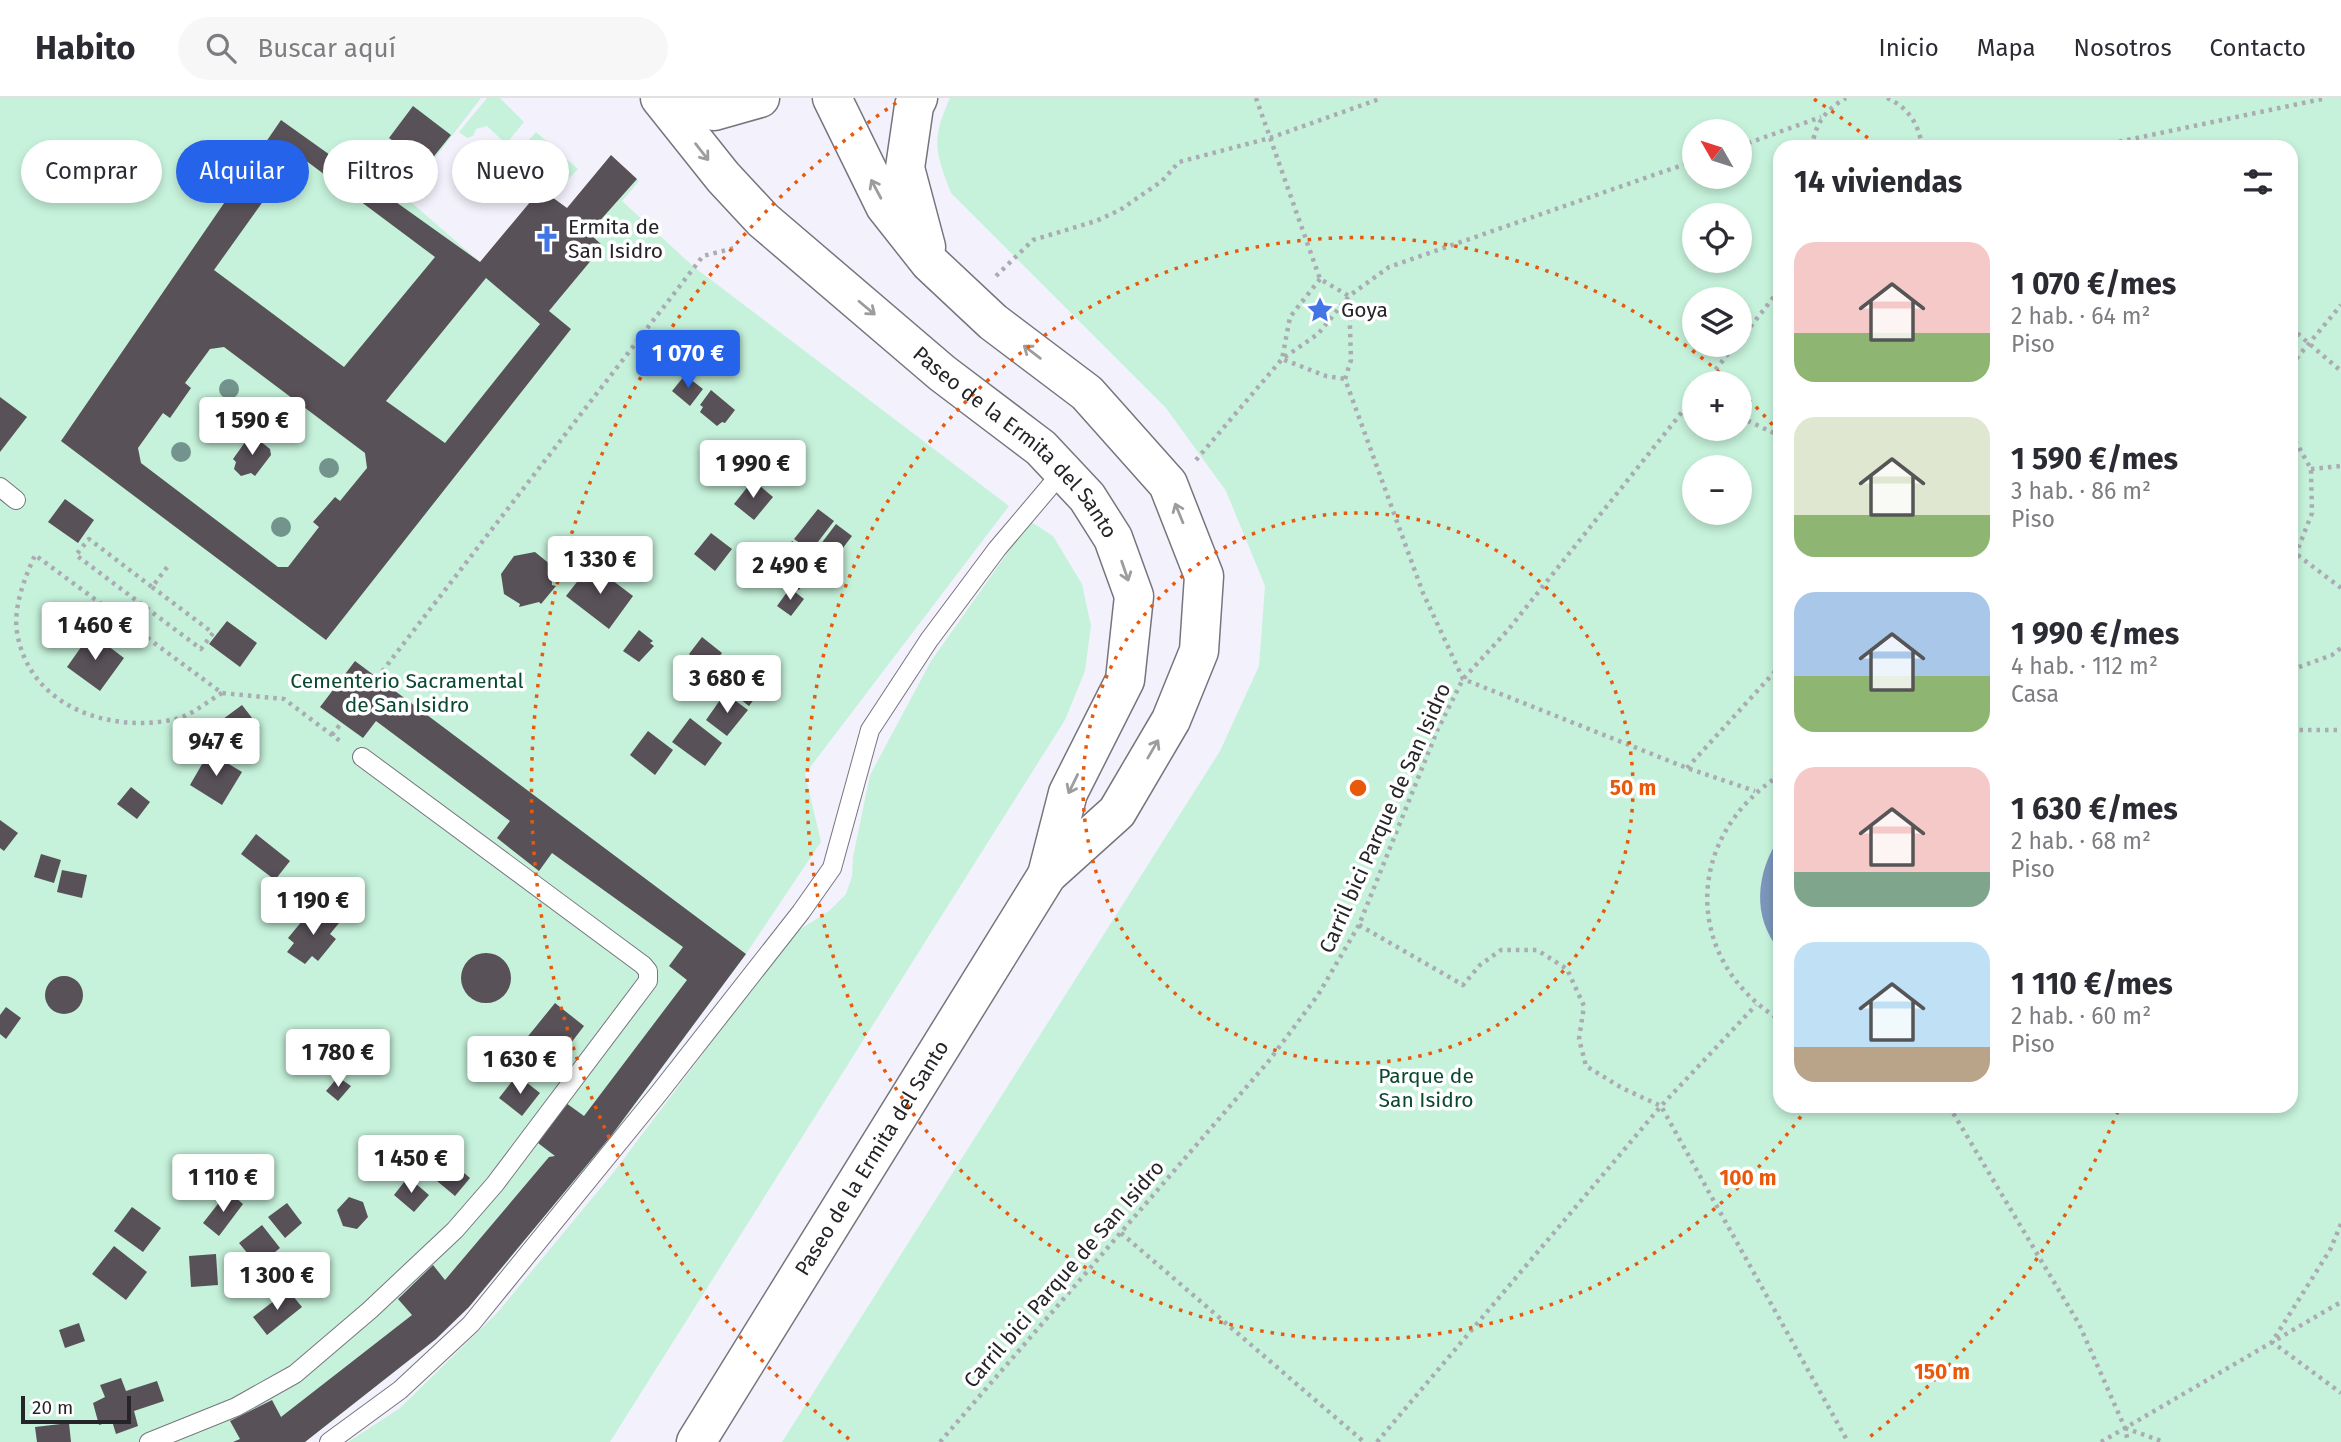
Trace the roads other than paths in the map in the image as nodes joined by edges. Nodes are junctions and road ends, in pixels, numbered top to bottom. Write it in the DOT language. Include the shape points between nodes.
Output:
graph roads {
  1 [pos="660,98"];
  2 [pos="676,98"];
  3 [pos="760,98"];
  4 [pos="832,98"];
  5 [pos="918,98"];
  6 [pos="930,263"];
  7 [pos="1063,471"];
  8 [pos="0,487"];
  9 [pos="16,499"];
  10 [pos="362,757"];
  11 [pos="1047,875"];
  12 [pos="149,1442"];
  13 [pos="329,1442"];
  14 [pos="696,1442"];
  1 -- 7 [label="street, Paseo de la Ermita del Santo, one-way" via="763,220 943,373 1041,447"];
  2 -- 3 [label="street" via="714,111"];
  6 -- 4 [label="street, Paseo de la Ermita del Santo, one-way" via="885,206"];
  5 -- 6 [label="street" via="905,168"];
  11 -- 6 [label="street, Paseo de la Ermita del Santo, one-way" via="1116,812 1171,719 1199,651 1204,576 1168,484 1087,393 993,322"];
  7 -- 11 [label="street, Paseo de la Ermita del Santo, one-way" via="1113,538 1134,596 1125,680 1068,793"];
  7 -- 13 [label="lane" via="929,640 870,730 832,868 801,912 471,1324 400,1390"];
  8 -- 9 [label="lane"];
  10 -- 12 [label="lane" via="643,965 648,981 495,1184 455,1230 370,1310 295,1374 236,1407"];
  11 -- 14 [label="street, Paseo de la Ermita del Santo"];
}
